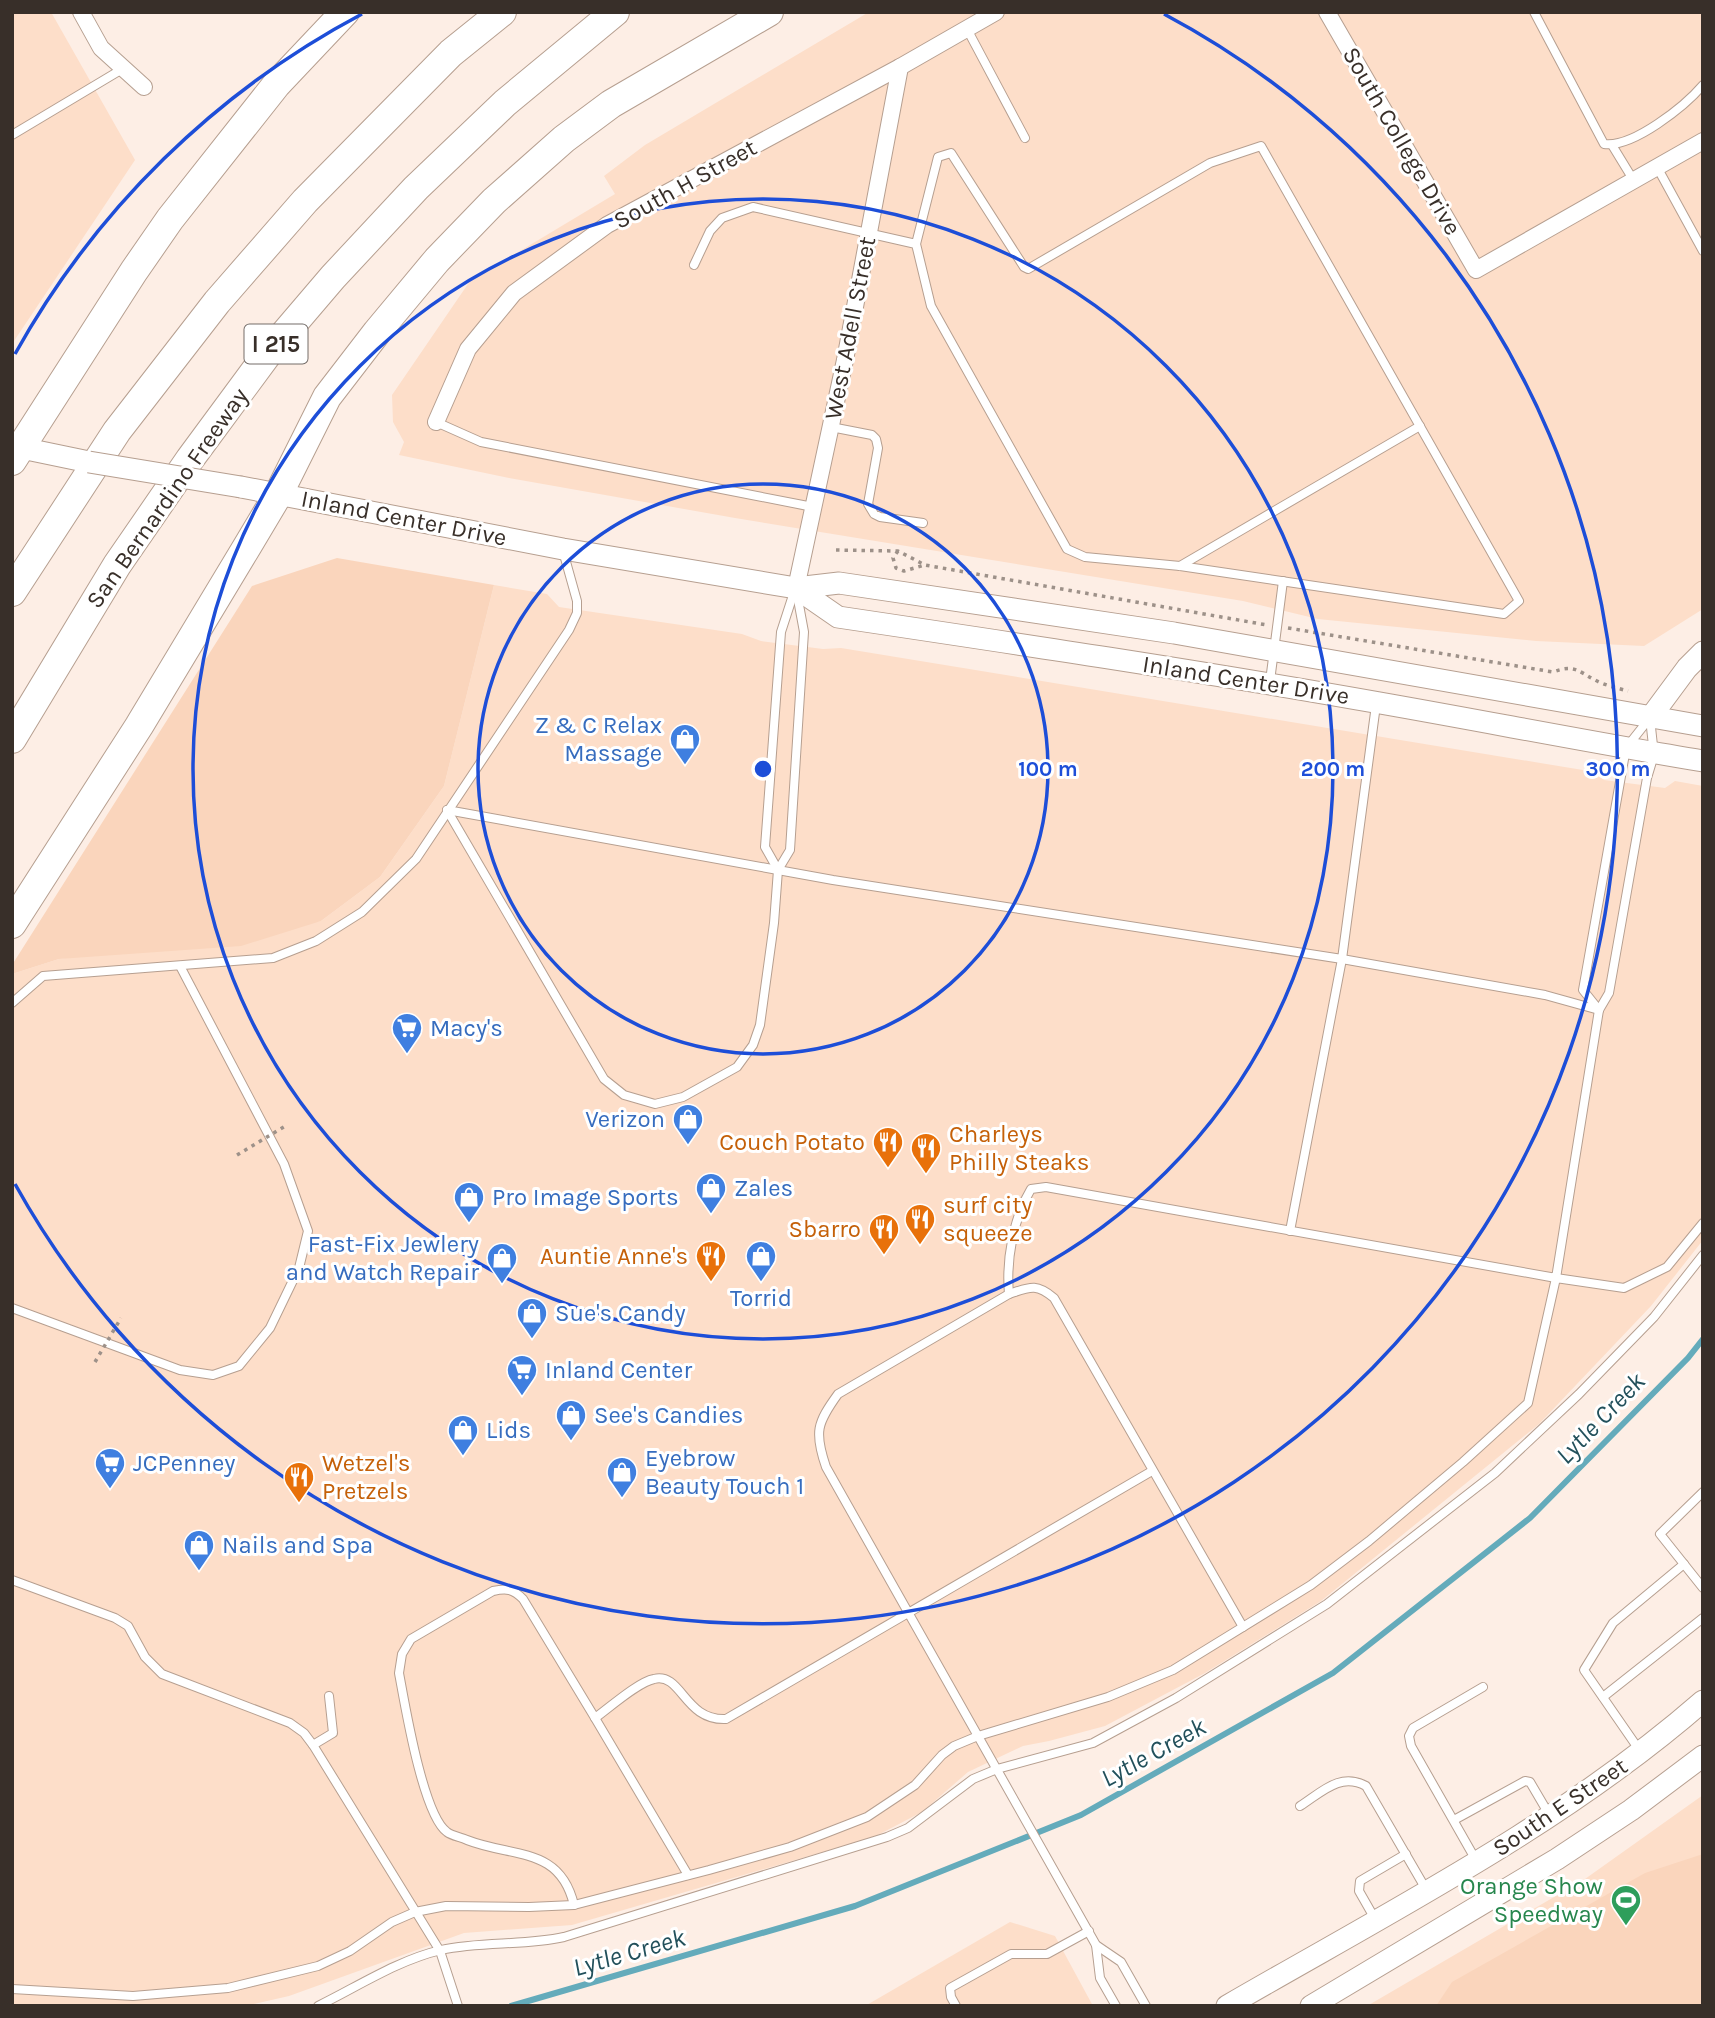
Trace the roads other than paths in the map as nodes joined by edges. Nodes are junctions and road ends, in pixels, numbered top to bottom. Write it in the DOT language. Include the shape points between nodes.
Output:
graph roads {
  1 [pos="81,12"];
  2 [pos="345,12"];
  3 [pos="502,12"];
  4 [pos="615,12"];
  5 [pos="742,12"];
  6 [pos="769,12"];
  7 [pos="996,12"];
  8 [pos="1327,12"];
  9 [pos="1534,12"];
  10 [pos="967,29"];
  11 [pos="900,67"];
  12 [pos="124,68"];
  13 [pos="652,80"];
  14 [pos="1703,85"];
  15 [pos="144,87"];
  16 [pos="12,135"];
  17 [pos="1025,138"];
  18 [pos="1703,141"];
  19 [pos="1612,145"];
  20 [pos="1657,167"];
  21 [pos="1634,181"];
  22 [pos="869,234"];
  23 [pos="916,244"];
  24 [pos="1703,251"];
  25 [pos="694,265"];
  26 [pos="436,422"];
  27 [pos="1420,426"];
  28 [pos="831,427"];
  29 [pos="15,452"];
  30 [pos="279,493"];
  31 [pos="813,507"];
  32 [pos="923,523"];
  33 [pos="563,549"];
  34 [pos="1180,566"];
  35 [pos="1283,581"];
  36 [pos="796,588"];
  37 [pos="12,592"];
  38 [pos="1275,650"];
  39 [pos="1703,652"];
  40 [pos="1269,684"];
  41 [pos="1376,702"];
  42 [pos="1650,718"];
  43 [pos="1703,726"];
  44 [pos="12,739"];
  45 [pos="1626,748"];
  46 [pos="1654,755"];
  47 [pos="1703,761"];
  48 [pos="447,810"];
  49 [pos="778,870"];
  50 [pos="12,924"];
  51 [pos="1342,959"];
  52 [pos="180,966"];
  53 [pos="12,1003"];
  54 [pos="1599,1010"];
  55 [pos="1703,1223"];
  56 [pos="1290,1231"];
  57 [pos="1703,1255"];
  58 [pos="1556,1278"];
  59 [pos="1009,1294"];
  60 [pos="12,1308"];
  61 [pos="1152,1471"];
  62 [pos="1703,1493"];
  63 [pos="1684,1564"];
  64 [pos="12,1580"];
  65 [pos="1703,1588"];
  66 [pos="908,1613"];
  67 [pos="1703,1618"];
  68 [pos="1243,1627"];
  69 [pos="1483,1687"];
  70 [pos="329,1696"];
  71 [pos="1603,1697"];
  72 [pos="1703,1701"];
  73 [pos="595,1718"];
  74 [pos="978,1736"];
  75 [pos="313,1745"];
  76 [pos="1641,1752"];
  77 [pos="1703,1756"];
  78 [pos="997,1769"];
  79 [pos="1300,1806"];
  80 [pos="1550,1816"];
  81 [pos="1454,1821"];
  82 [pos="1406,1854"];
  83 [pos="1477,1862"];
  84 [pos="688,1875"];
  85 [pos="1427,1891"];
  86 [pos="574,1905"];
  87 [pos="415,1912"];
  88 [pos="1375,1920"];
  89 [pos="1088,1931"];
  90 [pos="1096,1945"];
  91 [pos="440,1951"];
  92 [pos="12,1989"];
  93 [pos="318,2006"];
  94 [pos="458,2006"];
  95 [pos="956,2006"];
  96 [pos="1116,2006"];
  97 [pos="1146,2006"];
  98 [pos="1227,2006"];
  99 [pos="1311,2006"];
  1 -- 12 [label="street" via="101,48"];
  2 -- 29 [label="highway" via="276,85 170,219"];
  3 -- 37 [label="highway, I 215" via="451,53 305,201 218,302 117,431"];
  4 -- 44 [label="highway, San Bernardino Freeway / I 215" via="505,103 416,188 269,352 117,565"];
  5 -- 13 [label="highway" via="688,44"];
  6 -- 13 [label="highway"];
  7 -- 10 [label="street, South H Street"];
  8 -- 21 [label="street, South College Drive" via="1476,270"];
  9 -- 19 [label="lane" via="1604,144"];
  10 -- 11 [label="street, South H Street"];
  10 -- 17 [label="lane"];
  11 -- 22 [label="street, West Adell Street"];
  11 -- 26 [label="street, South H Street" via="607,225 514,293 468,349"];
  12 -- 15 [label="street"];
  12 -- 16 [label="lane"];
  13 -- 30 [label="highway" via="564,139 437,260 327,397"];
  14 -- 19 [label="lane" via="1688,102 1637,135"];
  18 -- 20 [label="street"];
  19 -- 21 [label="lane"];
  20 -- 21 [label="street"];
  20 -- 24 [label="lane"];
  22 -- 23 [label="lane"];
  22 -- 25 [label="lane" via="753,207 722,218 710,231"];
  22 -- 28 [label="street, West Adell Street"];
  23 -- 27 [label="lane" via="937,157 951,153 1028,269 1210,163 1261,146"];
  23 -- 34 [label="lane" via="931,306 1067,548 1085,557"];
  26 -- 31 [label="lane" via="481,442"];
  27 -- 34 [label="lane"];
  27 -- 35 [label="lane" via="1519,601 1504,614"];
  28 -- 31 [label="street, West Adell Street"];
  28 -- 32 [label="lane" via="876,439 868,504 874,514"];
  29 -- 30 [label="main road, Inland Center Drive, bridge"];
  30 -- 33 [label="main road, Inland Center Drive"];
  30 -- 50 [label="highway" via="139,726"];
  31 -- 36 [label="street, West Adell Street"];
  33 -- 36 [label="main road, Inland Center Drive"];
  33 -- 48 [label="lane" via="577,601 569,630"];
  34 -- 35 [label="lane"];
  35 -- 38 [label="lane"];
  36 -- 38 [label="main road, Inland Center Drive" via="839,583"];
  36 -- 40 [label="main road, Inland Center Drive" via="838,617"];
  36 -- 49 [label="lane" via="804,632 798,727 790,850"];
  36 -- 49 [label="lane" via="781,632 765,846"];
  38 -- 40 [label="lane"];
  38 -- 42 [label="main road, Inland Center Drive"];
  39 -- 42 [label="main road"];
  40 -- 41 [label="main road, Inland Center Drive"];
  41 -- 45 [label="main road, Inland Center Drive"];
  41 -- 51 [label="lane"];
  42 -- 43 [label="main road, Inland Center Drive"];
  42 -- 45 [label="lane"];
  42 -- 46 [label="lane"];
  45 -- 46 [label="main road, Inland Center Drive"];
  45 -- 54 [label="lane" via="1583,990"];
  46 -- 47 [label="main road, Inland Center Drive"];
  46 -- 54 [label="lane" via="1609,993"];
  48 -- 49 [label="lane"];
  48 -- 49 [label="lane" via="604,1079 624,1096 655,1104 684,1097 737,1067 752,1045 760,1025"];
  48 -- 52 [label="lane" via="416,859 391,886 362,912 316,941 273,958"];
  49 -- 51 [label="lane"];
  51 -- 54 [label="lane" via="1545,995"];
  51 -- 56 [label="lane"];
  52 -- 53 [label="lane" via="43,976"];
  52 -- 60 [label="lane" via="284,1164 308,1231 294,1280 270,1328 239,1366 213,1375 180,1370"];
  54 -- 58 [label="lane"];
  55 -- 58 [label="lane" via="1667,1268 1623,1288"];
  56 -- 58 [label="lane"];
  56 -- 59 [label="lane" via="1046,1186 1031,1189 1021,1205 1007,1272"];
  57 -- 78 [label="lane" via="1654,1317 1495,1474 1326,1604 1176,1698 1093,1743"];
  58 -- 68 [label="lane" via="1528,1403 1369,1541 1311,1585"];
  59 -- 61 [label="lane" via="1030,1287 1041,1288 1054,1298"];
  59 -- 66 [label="lane" via="838,1394 822,1416 818,1442 826,1467"];
  61 -- 66 [label="lane"];
  61 -- 68 [label="lane"];
  62 -- 63 [label="lane" via="1660,1534"];
  63 -- 65 [label="lane"];
  63 -- 71 [label="lane" via="1613,1623 1584,1670"];
  64 -- 75 [label="lane" via="115,1618 128,1626 145,1657 162,1674 290,1723"];
  66 -- 73 [label="lane" via="726,1719 703,1716 678,1688 655,1678"];
  66 -- 74 [label="lane"];
  67 -- 71 [label="lane"];
  68 -- 74 [label="lane" via="1173,1670 1108,1697"];
  69 -- 81 [label="lane" via="1413,1728 1409,1736"];
  70 -- 75 [label="lane" via="333,1733"];
  71 -- 76 [label="lane"];
  72 -- 76 [label="main road, South E Street"];
  73 -- 84 [label="lane"];
  73 -- 86 [label="lane" via="533,1613 516,1592 506,1588 493,1591 411,1639 402,1654 402,1688 426,1797 436,1819 447,1832 554,1867"];
  74 -- 78 [label="lane"];
  74 -- 84 [label="lane" via="954,1746 915,1785 867,1817 790,1847"];
  75 -- 87 [label="lane"];
  76 -- 80 [label="main road, South E Street"];
  77 -- 99 [label="main road, South E Street" via="1557,1859"];
  78 -- 89 [label="lane"];
  78 -- 91 [label="lane" via="973,1779 908,1828 887,1838 564,1937"];
  79 -- 82 [label="lane" via="1341,1780 1355,1780 1366,1786"];
  80 -- 81 [label="lane" via="1525,1781"];
  80 -- 83 [label="main road, South E Street"];
  81 -- 83 [label="lane"];
  82 -- 85 [label="lane"];
  82 -- 88 [label="lane" via="1360,1881"];
  83 -- 85 [label="main road, South E Street"];
  84 -- 86 [label="lane"];
  85 -- 88 [label="main road, South E Street"];
  86 -- 87 [label="lane" via="446,1906"];
  87 -- 91 [label="lane"];
  87 -- 92 [label="lane" via="318,1966 228,1988 133,1996"];
  88 -- 98 [label="main road, South E Street"];
  89 -- 90 [label="lane"];
  89 -- 95 [label="lane" via="1047,1954 1011,1954 950,1988"];
  90 -- 96 [label="lane" via="1100,1978"];
  90 -- 97 [label="lane" via="1121,1962"];
  91 -- 93 [label="lane" via="407,1962"];
  91 -- 94 [label="lane"];
}
